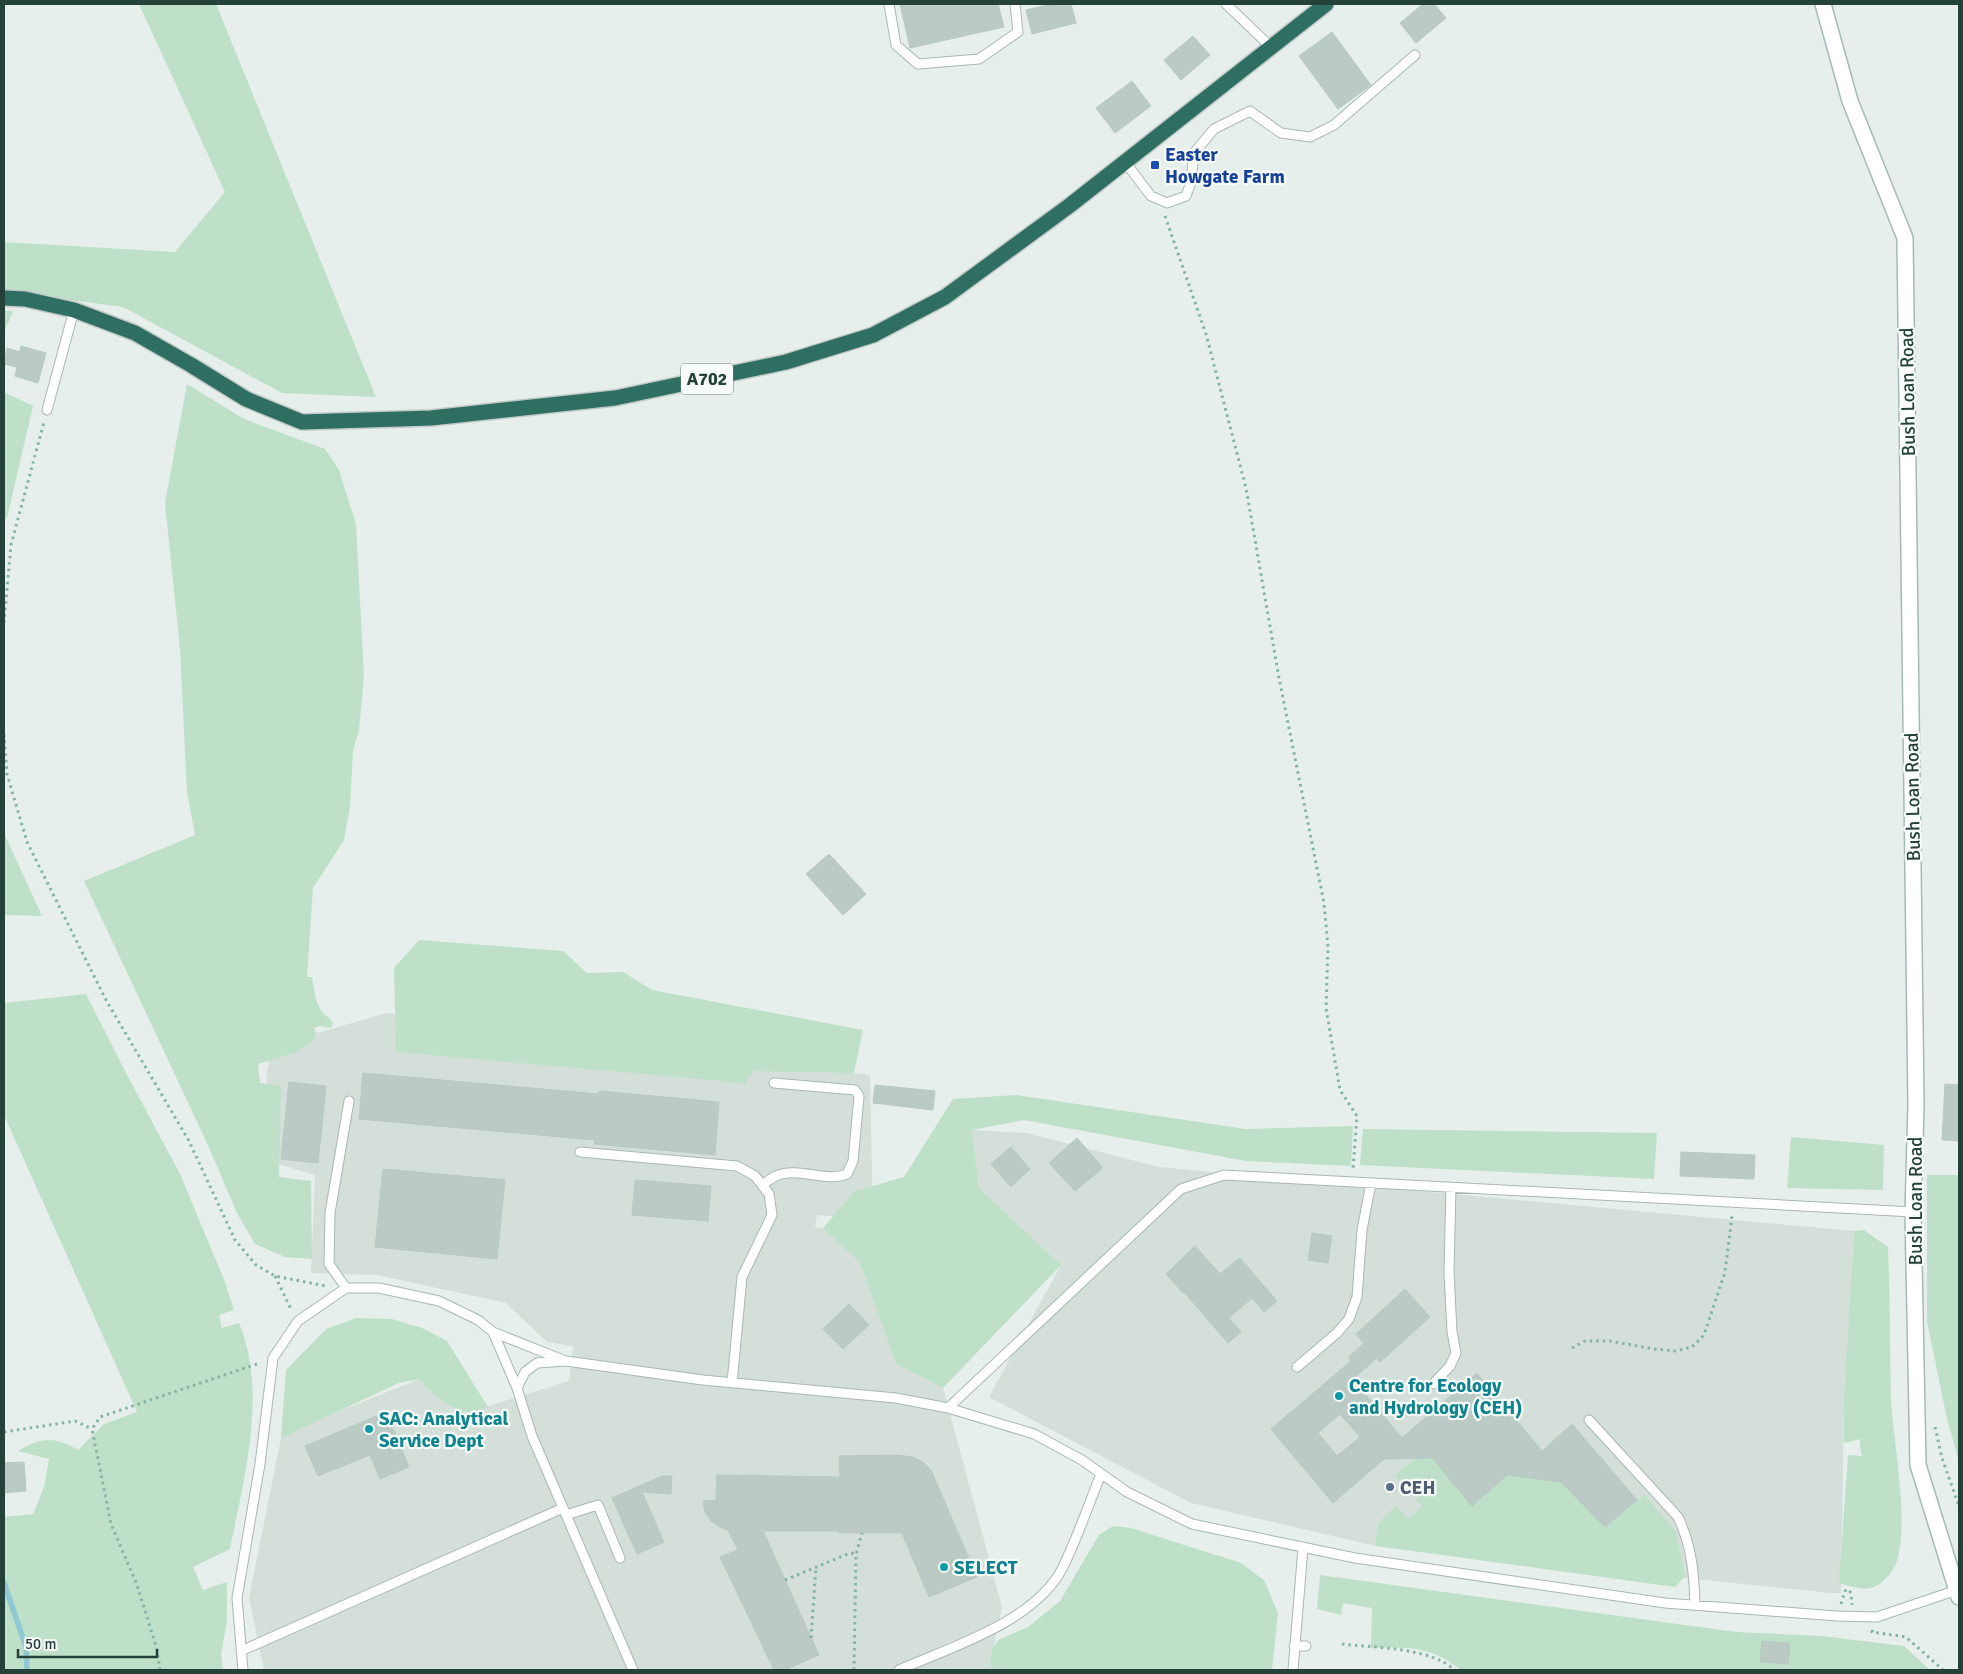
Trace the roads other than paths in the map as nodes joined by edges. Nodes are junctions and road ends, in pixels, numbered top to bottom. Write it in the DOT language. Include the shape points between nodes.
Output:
graph roads {
  1 [pos="889,4"];
  2 [pos="1015,4"];
  3 [pos="1226,4"];
  4 [pos="1326,4"];
  5 [pos="1823,4"];
  6 [pos="1272,48"];
  7 [pos="1415,55"];
  8 [pos="1125,162"];
  9 [pos="4,298"];
  10 [pos="74,310"];
  11 [pos="47,410"];
  12 [pos="774,1083"];
  13 [pos="349,1101"];
  14 [pos="580,1152"];
  15 [pos="1371,1183"];
  16 [pos="762,1185"];
  17 [pos="1451,1187"];
  18 [pos="1913,1212"];
  19 [pos="346,1288"];
  20 [pos="493,1332"];
  21 [pos="566,1361"];
  22 [pos="1297,1367"];
  23 [pos="732,1382"];
  24 [pos="1433,1384"];
  25 [pos="517,1388"];
  26 [pos="948,1408"];
  27 [pos="1589,1420"];
  28 [pos="1101,1474"];
  29 [pos="565,1511"];
  30 [pos="1303,1548"];
  31 [pos="620,1558"];
  32 [pos="1958,1594"];
  33 [pos="1694,1605"];
  34 [pos="1294,1646"];
  35 [pos="1306,1646"];
  36 [pos="241,1651"];
  37 [pos="243,1670"];
  38 [pos="633,1670"];
  39 [pos="900,1670"];
  40 [pos="1293,1670"];
  1 -- 2 [label="lane" via="896,45 918,64 979,59 1018,32"];
  3 -- 6 [label="lane"];
  4 -- 6 [label="highway, A702"];
  5 -- 18 [label="street, Bush Loan Road" via="1850,100 1905,238 1916,1095"];
  6 -- 8 [label="highway, A702"];
  7 -- 8 [label="lane" via="1334,126 1310,137 1282,133 1250,111 1214,129 1194,153 1186,196 1167,203 1151,196"];
  8 -- 10 [label="highway, A702" via="945,297 873,335 786,362 614,398 430,418 302,422 246,399 135,333"];
  9 -- 10 [label="highway, A702" via="25,299"];
  10 -- 11 [label="lane"];
  12 -- 16 [label="lane" via="855,1090 859,1096 853,1161 847,1174 838,1178 785,1173"];
  13 -- 19 [label="lane" via="330,1213 329,1264"];
  14 -- 16 [label="lane" via="737,1166 755,1176"];
  15 -- 17 [label="lane"];
  15 -- 22 [label="lane" via="1362,1230 1357,1297 1349,1319"];
  15 -- 26 [label="lane" via="1224,1175 1181,1189"];
  16 -- 23 [label="lane" via="769,1194 772,1215 742,1277"];
  17 -- 18 [label="lane"];
  17 -- 24 [label="lane" via="1449,1272 1456,1354 1450,1366"];
  18 -- 32 [label="street, Bush Loan Road" via="1918,1465"];
  19 -- 20 [label="lane" via="379,1288 440,1301 478,1320"];
  19 -- 36 [label="lane" via="298,1321 273,1358 260,1464 237,1598"];
  20 -- 21 [label="lane"];
  20 -- 25 [label="lane"];
  21 -- 23 [label="lane"];
  21 -- 25 [label="lane" via="536,1363 524,1372"];
  23 -- 26 [label="lane" via="896,1398"];
  25 -- 29 [label="lane" via="532,1436"];
  26 -- 28 [label="lane" via="1034,1434"];
  27 -- 33 [label="lane" via="1678,1517 1693,1564"];
  28 -- 30 [label="lane" via="1127,1492 1192,1524"];
  28 -- 39 [label="lane" via="1061,1570 1041,1597 1004,1625"];
  29 -- 31 [label="lane" via="598,1505"];
  29 -- 36 [label="lane"];
  29 -- 38 [label="lane"];
  30 -- 33 [label="lane"];
  30 -- 34 [label="lane"];
  32 -- 33 [label="lane" via="1877,1617"];
  34 -- 35 [label="lane"];
  34 -- 40 [label="lane"];
  36 -- 37 [label="lane"];
}
